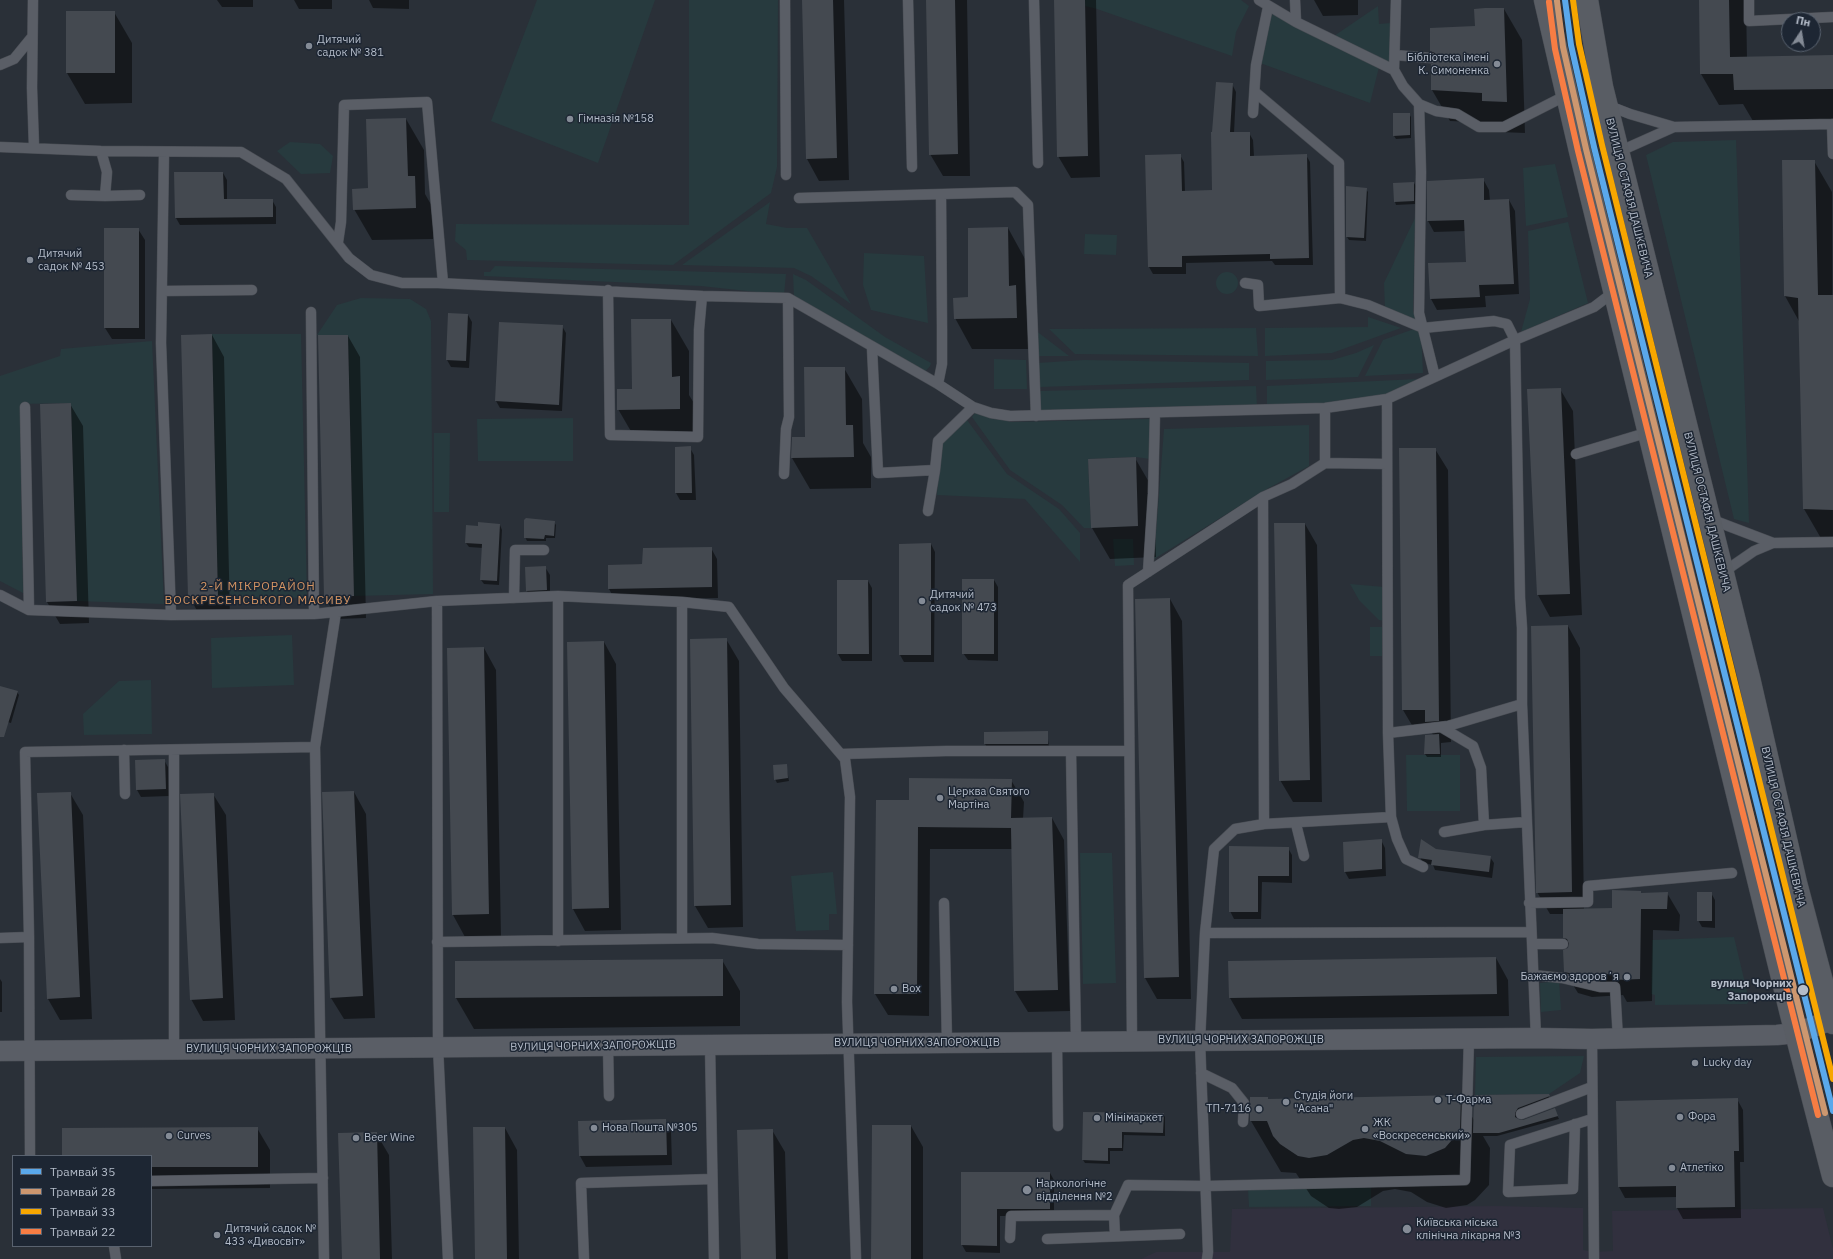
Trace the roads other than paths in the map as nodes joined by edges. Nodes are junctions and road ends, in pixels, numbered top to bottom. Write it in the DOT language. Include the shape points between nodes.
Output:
graph roads {
  1 [pos="33,0"];
  2 [pos="785,0"];
  3 [pos="908,0"];
  4 [pos="1034,0"];
  5 [pos="1259,0"];
  6 [pos="1296,0"];
  7 [pos="1396,0"];
  8 [pos="1545,0"];
  9 [pos="1587,0"];
  10 [pos="1749,0"];
  11 [pos="1268,6"];
  12 [pos="1833,17"];
  13 [pos="1296,22"];
  14 [pos="32,36"];
  15 [pos="1395,55"];
  16 [pos="1431,58"];
  17 [pos="0,65"];
  18 [pos="1394,70"];
  19 [pos="1255,92"];
  20 [pos="1566,93"];
  21 [pos="1419,104"];
  22 [pos="1606,105"];
  23 [pos="1253,113"];
  24 [pos="1833,124"];
  25 [pos="1674,127"];
  26 [pos="34,147"];
  27 [pos="0,148"];
  28 [pos="101,151"];
  29 [pos="164,152"];
  30 [pos="1618,152"];
  31 [pos="1833,154"];
  32 [pos="1038,164"];
  33 [pos="912,167"];
  34 [pos="786,175"];
  35 [pos="71,195"];
  36 [pos="941,195"];
  37 [pos="105,196"];
  38 [pos="140,196"];
  39 [pos="799,198"];
  40 [pos="338,242"];
  41 [pos="443,283"];
  42 [pos="1245,283"];
  43 [pos="252,290"];
  44 [pos="608,290"];
  45 [pos="162,291"];
  46 [pos="1615,291"];
  47 [pos="702,296"];
  48 [pos="788,298"];
  49 [pos="1340,298"];
  50 [pos="310,312"];
  51 [pos="1423,328"];
  52 [pos="1515,340"];
  53 [pos="872,348"];
  54 [pos="1435,377"];
  55 [pos="938,384"];
  56 [pos="1387,399"];
  57 [pos="25,407"];
  58 [pos="973,407"];
  59 [pos="1325,408"];
  60 [pos="1155,413"];
  61 [pos="1036,416"];
  62 [pos="1649,432"];
  63 [pos="1576,454"];
  64 [pos="1325,463"];
  65 [pos="1387,464"];
  66 [pos="935,470"];
  67 [pos="784,474"];
  68 [pos="1263,497"];
  69 [pos="928,511"];
  70 [pos="1708,518"];
  71 [pos="1833,542"];
  72 [pos="1773,543"];
  73 [pos="544,550"];
  74 [pos="1148,572"];
  75 [pos="1722,573"];
  76 [pos="0,595"];
  77 [pos="558,596"];
  78 [pos="514,598"];
  79 [pos="437,601"];
  80 [pos="682,602"];
  81 [pos="29,610"];
  82 [pos="336,612"];
  83 [pos="314,614"];
  84 [pos="171,615"];
  85 [pos="1522,704"];
  86 [pos="1441,727"];
  87 [pos="1388,733"];
  88 [pos="315,747"];
  89 [pos="124,750"];
  90 [pos="174,750"];
  91 [pos="1071,751"];
  92 [pos="1128,751"];
  93 [pos="841,754"];
  94 [pos="125,794"];
  95 [pos="1391,817"];
  96 [pos="1526,822"];
  97 [pos="1264,824"];
  98 [pos="1296,824"];
  99 [pos="1484,825"];
  100 [pos="1444,832"];
  101 [pos="1304,856"];
  102 [pos="1424,866"];
  103 [pos="1732,873"];
  104 [pos="944,903"];
  105 [pos="1529,903"];
  106 [pos="1530,932"];
  107 [pos="1205,933"];
  108 [pos="29,937"];
  109 [pos="0,938"];
  110 [pos="682,938"];
  111 [pos="558,941"];
  112 [pos="437,942"];
  113 [pos="1532,944"];
  114 [pos="1563,944"];
  115 [pos="848,945"];
  116 [pos="1533,975"];
  117 [pos="1833,1021"];
  118 [pos="1796,1033"];
  119 [pos="1469,1038"];
  120 [pos="1536,1038"];
  121 [pos="1618,1038"];
  122 [pos="1592,1039"];
  123 [pos="1132,1041"];
  124 [pos="1200,1041"];
  125 [pos="1067,1042"];
  126 [pos="946,1043"];
  127 [pos="848,1044"];
  128 [pos="710,1045"];
  129 [pos="608,1046"];
  130 [pos="438,1047"];
  131 [pos="322,1048"];
  132 [pos="174,1049"];
  133 [pos="0,1051"];
  134 [pos="30,1051"];
  135 [pos="1201,1074"];
  136 [pos="1592,1087"];
  137 [pos="609,1096"];
  138 [pos="1521,1114"];
  139 [pos="1592,1119"];
  140 [pos="1243,1122"];
  141 [pos="1575,1124"];
  142 [pos="1058,1126"];
  143 [pos="30,1155"];
  144 [pos="1833,1176"];
  145 [pos="323,1178"];
  146 [pos="712,1179"];
  147 [pos="152,1181"];
  148 [pos="1206,1186"];
  149 [pos="1114,1215"];
  150 [pos="1180,1234"];
  151 [pos="1115,1236"];
  152 [pos="1010,1238"];
  153 [pos="1047,1239"];
  154 [pos="114,1247"];
  155 [pos="116,1259"];
  156 [pos="324,1259"];
  157 [pos="448,1259"];
  158 [pos="584,1259"];
  159 [pos="714,1259"];
  160 [pos="856,1259"];
  161 [pos="1207,1259"];
  162 [pos="1594,1259"];
  1 -- 14 [label="lane"];
  2 -- 34 [label="lane"];
  3 -- 33 [label="lane"];
  4 -- 32 [label="lane"];
  5 -- 11 [label="lane"];
  6 -- 13 [label="lane"];
  7 -- 15 [label="lane"];
  8 -- 20 [label="street"];
  9 -- 22 [label="street, ВУЛИЦЯ ОСТАФІЯ ДАШКЕВИЧА"];
  10 -- 12 [label="lane" via="1749,21"];
  11 -- 13 [label="lane"];
  11 -- 19 [label="lane" via="1256,65"];
  13 -- 18 [label="lane"];
  14 -- 17 [label="lane" via="14,59"];
  14 -- 26 [label="lane"];
  15 -- 16 [label="lane"];
  15 -- 18 [label="lane"];
  18 -- 21 [label="lane" via="1403,86"];
  19 -- 23 [label="lane"];
  19 -- 49 [label="lane" via="1339,164"];
  20 -- 21 [label="lane" via="1563,97 1504,126 1479,127 1457,114 1436,111"];
  20 -- 46 [label="street"];
  21 -- 51 [label="lane" via="1419,313"];
  22 -- 25 [label="lane"];
  22 -- 30 [label="street, ВУЛИЦЯ ОСТАФІЯ ДАШКЕВИЧА"];
  24 -- 25 [label="lane"];
  24 -- 31 [label="lane"];
  25 -- 30 [label="lane"];
  26 -- 27 [label="lane"];
  26 -- 28 [label="lane"];
  28 -- 29 [label="lane"];
  28 -- 37 [label="lane" via="107,172"];
  29 -- 40 [label="lane" via="241,152 286,179"];
  29 -- 45 [label="lane"];
  30 -- 70 [label="street, ВУЛИЦЯ ОСТАФІЯ ДАШКЕВИЧА"];
  35 -- 37 [label="lane"];
  36 -- 39 [label="lane"];
  36 -- 55 [label="lane" via="942,364"];
  36 -- 61 [label="lane" via="1014,192 1028,205"];
  37 -- 38 [label="lane"];
  40 -- 41 [label="lane" via="349,258 371,275 402,283"];
  40 -- 41 [label="lane" via="341,222 344,105 427,102"];
  41 -- 44 [label="lane"];
  42 -- 49 [label="lane" via="1258,285 1259,306"];
  43 -- 45 [label="lane"];
  44 -- 47 [label="lane"];
  44 -- 47 [label="lane" via="610,435 698,437 699,330"];
  45 -- 84 [label="lane" via="161,343"];
  46 -- 52 [label="lane" via="1594,307"];
  46 -- 62 [label="street"];
  47 -- 48 [label="lane"];
  48 -- 53 [label="lane"];
  48 -- 67 [label="lane" via="789,417"];
  49 -- 51 [label="lane" via="1368,305"];
  50 -- 83 [label="lane"];
  51 -- 52 [label="lane" via="1494,321 1507,324"];
  51 -- 54 [label="lane"];
  52 -- 54 [label="lane"];
  52 -- 85 [label="lane"];
  53 -- 55 [label="lane"];
  53 -- 66 [label="lane" via="878,473"];
  54 -- 56 [label="lane"];
  55 -- 58 [label="lane"];
  56 -- 59 [label="lane"];
  56 -- 65 [label="lane"];
  57 -- 81 [label="lane"];
  58 -- 61 [label="lane" via="991,413"];
  58 -- 66 [label="lane" via="938,441"];
  59 -- 60 [label="lane"];
  59 -- 64 [label="lane"];
  60 -- 61 [label="lane"];
  60 -- 74 [label="lane"];
  62 -- 63 [label="lane"];
  62 -- 118 [label="street"];
  64 -- 65 [label="lane"];
  64 -- 68 [label="lane" via="1292,484"];
  65 -- 87 [label="lane"];
  66 -- 69 [label="lane"];
  68 -- 74 [label="lane"];
  68 -- 97 [label="lane"];
  70 -- 72 [label="lane"];
  70 -- 75 [label="street, ВУЛИЦЯ ОСТАФІЯ ДАШКЕВИЧА"];
  71 -- 72 [label="lane"];
  72 -- 75 [label="lane" via="1754,551"];
  73 -- 78 [label="lane" via="515,550"];
  74 -- 92 [label="lane" via="1128,585"];
  75 -- 117 [label="street, ВУЛИЦЯ ОСТАФІЯ ДАШКЕВИЧА" via="1796,883"];
  76 -- 81 [label="lane"];
  77 -- 78 [label="lane"];
  77 -- 80 [label="lane"];
  77 -- 111 [label="lane"];
  78 -- 79 [label="lane"];
  79 -- 82 [label="lane"];
  79 -- 112 [label="lane"];
  80 -- 93 [label="lane" via="729,607 784,688"];
  80 -- 110 [label="lane"];
  81 -- 84 [label="lane"];
  82 -- 83 [label="lane"];
  82 -- 88 [label="lane"];
  83 -- 84 [label="lane"];
  85 -- 86 [label="lane"];
  85 -- 96 [label="lane"];
  86 -- 87 [label="lane"];
  86 -- 99 [label="lane" via="1473,746 1481,768"];
  87 -- 95 [label="lane"];
  88 -- 90 [label="lane"];
  88 -- 131 [label="lane"];
  89 -- 90 [label="lane"];
  89 -- 94 [label="lane"];
  89 -- 108 [label="lane" via="25,752"];
  90 -- 132 [label="lane"];
  91 -- 92 [label="lane"];
  91 -- 93 [label="lane"];
  91 -- 125 [label="lane"];
  92 -- 123 [label="lane"];
  93 -- 115 [label="lane" via="845,759 850,797"];
  95 -- 98 [label="lane"];
  95 -- 102 [label="lane" via="1397,840 1406,859"];
  96 -- 99 [label="lane"];
  96 -- 105 [label="lane"];
  97 -- 98 [label="lane"];
  97 -- 107 [label="lane" via="1235,829 1214,849"];
  98 -- 101 [label="lane"];
  99 -- 100 [label="lane"];
  103 -- 105 [label="lane" via="1588,886 1588,902"];
  104 -- 126 [label="lane"];
  105 -- 106 [label="lane"];
  106 -- 107 [label="lane"];
  106 -- 113 [label="lane"];
  107 -- 124 [label="lane"];
  108 -- 109 [label="lane"];
  108 -- 134 [label="lane"];
  110 -- 111 [label="lane"];
  110 -- 115 [label="lane" via="712,938 758,944"];
  111 -- 112 [label="lane"];
  112 -- 130 [label="lane"];
  113 -- 114 [label="lane"];
  113 -- 116 [label="lane"];
  115 -- 127 [label="lane"];
  116 -- 120 [label="lane"];
  116 -- 121 [label="lane" via="1562,978 1600,987 1615,987"];
  117 -- 118 [label="street, ВУЛИЦЯ ЧОРНИХ ЗАПОРОЖЦІВ"];
  118 -- 121 [label="street, ВУЛИЦЯ ЧОРНИХ ЗАПОРОЖЦІВ" via="1777,1036"];
  118 -- 144 [label="street"];
  119 -- 120 [label="street, ВУЛИЦЯ ЧОРНИХ ЗАПОРОЖЦІВ"];
  119 -- 124 [label="street, ВУЛИЦЯ ЧОРНИХ ЗАПОРОЖЦІВ"];
  119 -- 148 [label="lane" via="1465,1180"];
  120 -- 122 [label="street, ВУЛИЦЯ ЧОРНИХ ЗАПОРОЖЦІВ"];
  121 -- 122 [label="street, ВУЛИЦЯ ЧОРНИХ ЗАПОРОЖЦІВ"];
  122 -- 136 [label="lane"];
  123 -- 124 [label="street, ВУЛИЦЯ ЧОРНИХ ЗАПОРОЖЦІВ"];
  123 -- 125 [label="street, ВУЛИЦЯ ЧОРНИХ ЗАПОРОЖЦІВ"];
  124 -- 135 [label="lane"];
  125 -- 126 [label="street, ВУЛИЦЯ ЧОРНИХ ЗАПОРОЖЦІВ"];
  125 -- 142 [label="lane"];
  126 -- 127 [label="street, ВУЛИЦЯ ЧОРНИХ ЗАПОРОЖЦІВ"];
  127 -- 128 [label="street, ВУЛИЦЯ ЧОРНИХ ЗАПОРОЖЦІВ"];
  127 -- 160 [label="lane"];
  128 -- 129 [label="street, ВУЛИЦЯ ЧОРНИХ ЗАПОРОЖЦІВ"];
  128 -- 146 [label="lane"];
  129 -- 130 [label="street, ВУЛИЦЯ ЧОРНИХ ЗАПОРОЖЦІВ"];
  129 -- 137 [label="lane"];
  130 -- 131 [label="street, ВУЛИЦЯ ЧОРНИХ ЗАПОРОЖЦІВ"];
  130 -- 157 [label="lane"];
  131 -- 132 [label="street, ВУЛИЦЯ ЧОРНИХ ЗАПОРОЖЦІВ"];
  131 -- 145 [label="lane"];
  132 -- 134 [label="street, ВУЛИЦЯ ЧОРНИХ ЗАПОРОЖЦІВ"];
  133 -- 134 [label="street, ВУЛИЦЯ ЧОРНИХ ЗАПОРОЖЦІВ"];
  134 -- 143 [label="lane"];
  135 -- 140 [label="lane" via="1232,1088 1244,1103"];
  135 -- 148 [label="lane"];
  136 -- 138 [label="lane"];
  136 -- 139 [label="lane"];
  139 -- 141 [label="lane"];
  139 -- 162 [label="lane"];
  141 -- 141 [label="lane" via="1510,1145 1508,1192 1573,1189"];
  145 -- 147 [label="lane"];
  145 -- 156 [label="lane"];
  146 -- 158 [label="lane" via="582,1183"];
  146 -- 159 [label="lane"];
  148 -- 149 [label="lane" via="1128,1185"];
  148 -- 161 [label="lane"];
  149 -- 151 [label="lane"];
  149 -- 152 [label="lane" via="1011,1216"];
  150 -- 151 [label="lane"];
  151 -- 153 [label="lane"];
  154 -- 155 [label="lane"];
}
